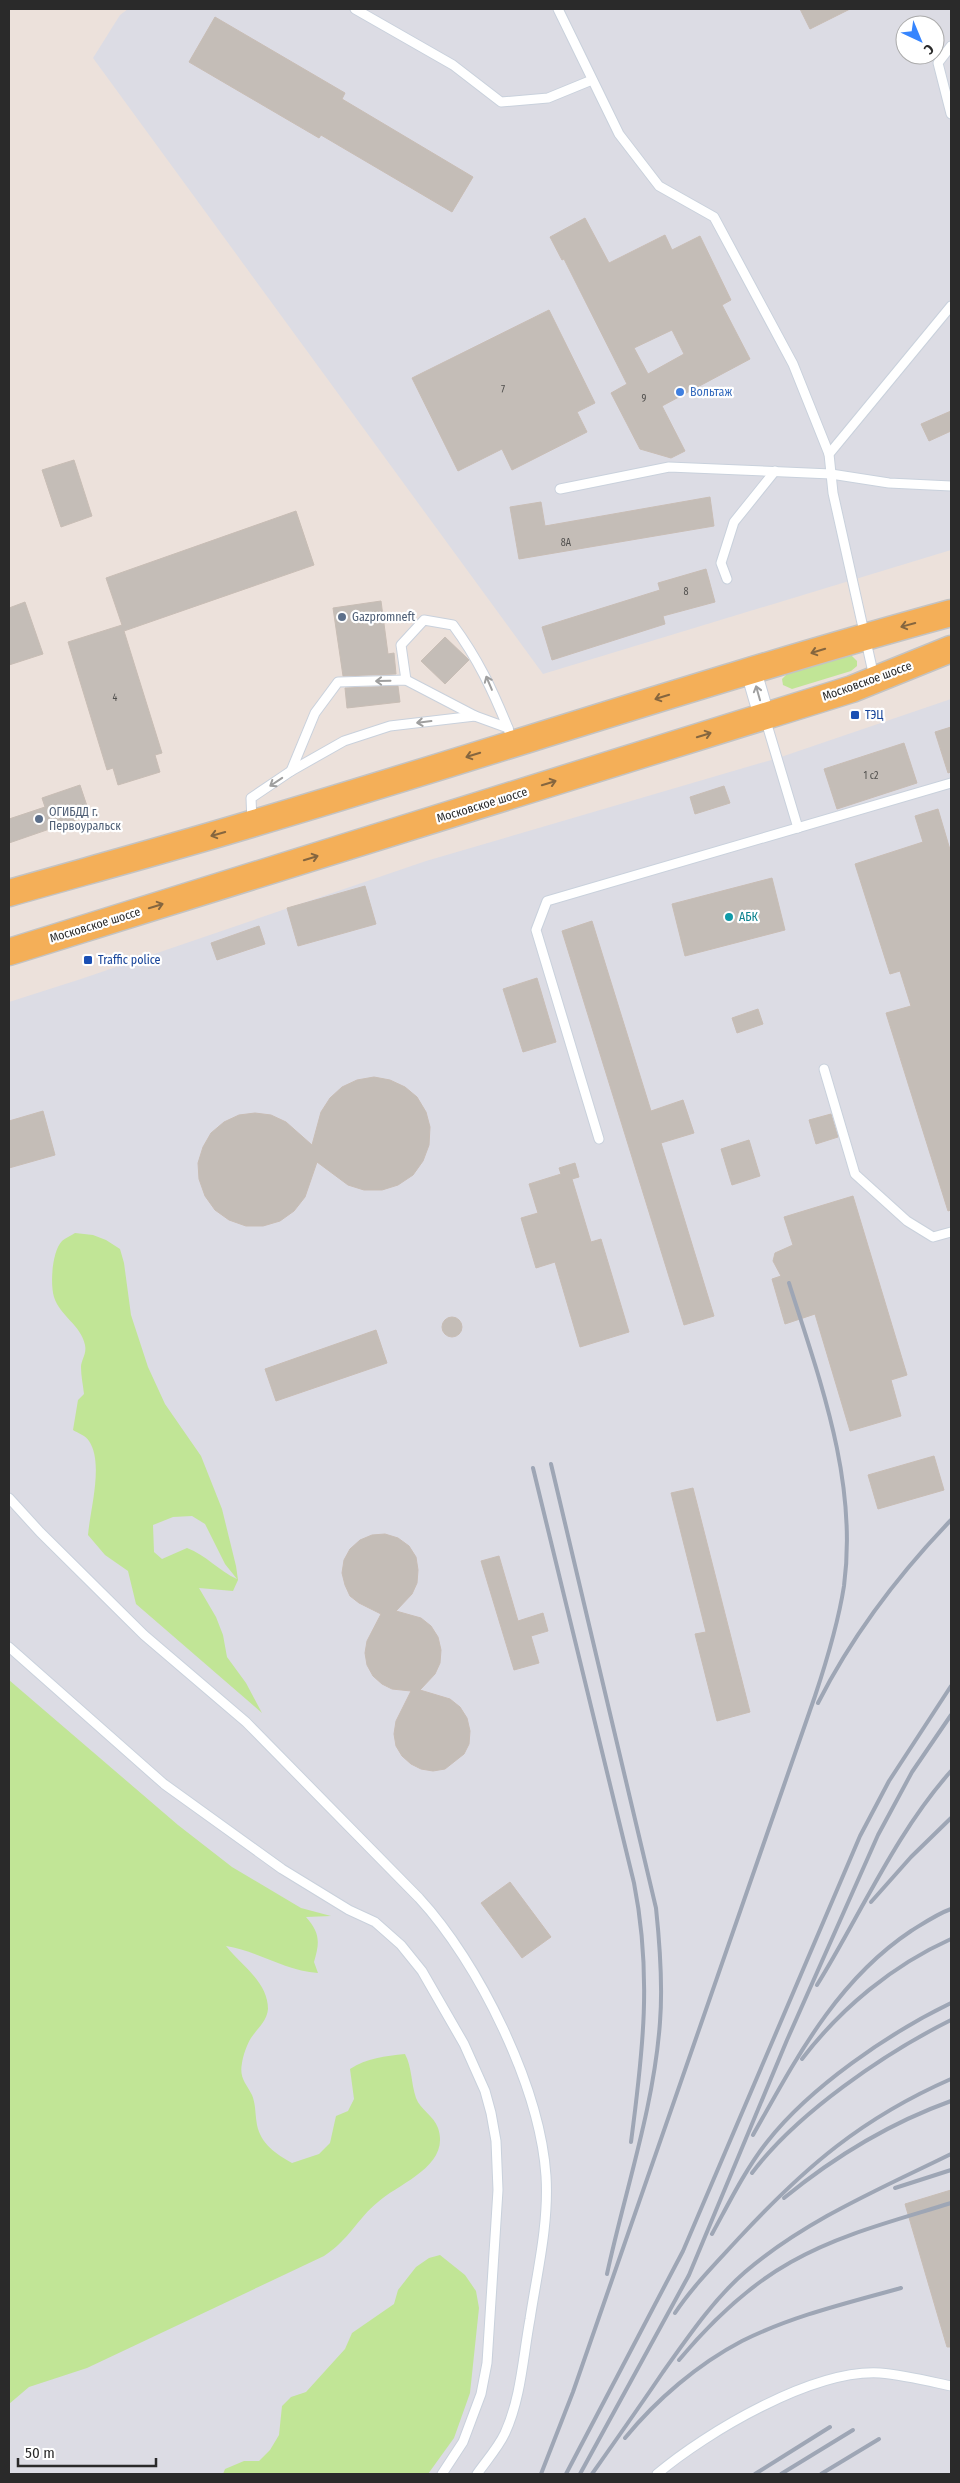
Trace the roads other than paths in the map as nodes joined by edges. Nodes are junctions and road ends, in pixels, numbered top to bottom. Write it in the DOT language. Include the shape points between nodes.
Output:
graph roads {
  1 [pos="355,9"];
  2 [pos="558,9"];
  3 [pos="951,46"];
  4 [pos="592,80"];
  5 [pos="951,114"];
  6 [pos="951,306"];
  7 [pos="829,454"];
  8 [pos="774,471"];
  9 [pos="831,474"];
  10 [pos="951,486"];
  11 [pos="560,489"];
  12 [pos="727,579"];
  13 [pos="951,613"];
  14 [pos="864,637"];
  15 [pos="951,649"];
  16 [pos="752,671"];
  17 [pos="874,679"];
  18 [pos="406,680"];
  19 [pos="475,716"];
  20 [pos="764,716"];
  21 [pos="510,735"];
  22 [pos="291,771"];
  23 [pos="951,783"];
  24 [pos="252,824"];
  25 [pos="798,828"];
  26 [pos="9,893"];
  27 [pos="9,952"];
  28 [pos="824,1069"];
  29 [pos="599,1140"];
  30 [pos="951,1232"];
  31 [pos="9,1498"];
  32 [pos="9,1646"];
  33 [pos="951,2386"];
  34 [pos="442,2474"];
  35 [pos="477,2474"];
  36 [pos="657,2474"];
  1 -- 4 [label="lane" via="453,65 502,102 548,98"];
  2 -- 4 [label="lane"];
  3 -- 5 [label="lane" via="938,63"];
  4 -- 7 [label="lane" via="619,134 659,186 714,217 793,364"];
  6 -- 7 [label="lane"];
  7 -- 9 [label="lane"];
  8 -- 9 [label="lane"];
  8 -- 11 [label="lane" via="669,467"];
  8 -- 12 [label="lane" via="734,522 721,563"];
  9 -- 10 [label="lane" via="889,484"];
  9 -- 14 [label="lane"];
  13 -- 14 [label="main road, one-way"];
  14 -- 16 [label="main road, one-way"];
  14 -- 17 [label="lane"];
  15 -- 17 [label="main road, Московское шоссе"];
  20 -- 16 [label="street, one-way"];
  16 -- 21 [label="main road, one-way"];
  17 -- 20 [label="main road, Московское шоссе"];
  18 -- 19 [label="lane"];
  21 -- 18 [label="lane, one-way" via="485,674 453,625 424,620 401,645"];
  18 -- 22 [label="lane, one-way" via="338,682 315,713"];
  19 -- 21 [label="lane"];
  19 -- 22 [label="lane, one-way" via="390,726 344,742"];
  20 -- 25 [label="lane"];
  27 -- 20 [label="main road, Московское шоссе, one-way"];
  21 -- 24 [label="main road, one-way"];
  22 -- 24 [label="lane, one-way" via="251,798"];
  23 -- 25 [label="lane"];
  24 -- 26 [label="main road, one-way"];
  25 -- 29 [label="lane" via="546,901 536,930"];
  28 -- 30 [label="lane" via="855,1174 907,1221 933,1237"];
  31 -- 35 [label="lane" via="144,1635 246,1722 419,1898 464,1955 489,2000 531,2103 546,2178 541,2249 514,2405 504,2435"];
  32 -- 34 [label="lane" via="164,1784 282,1869 375,1922 422,1971 464,2044 491,2113 498,2190 487,2363 482,2394 463,2442"];
  33 -- 36 [label="lane" via="879,2373 849,2375 820,2382 711,2435"];
}
